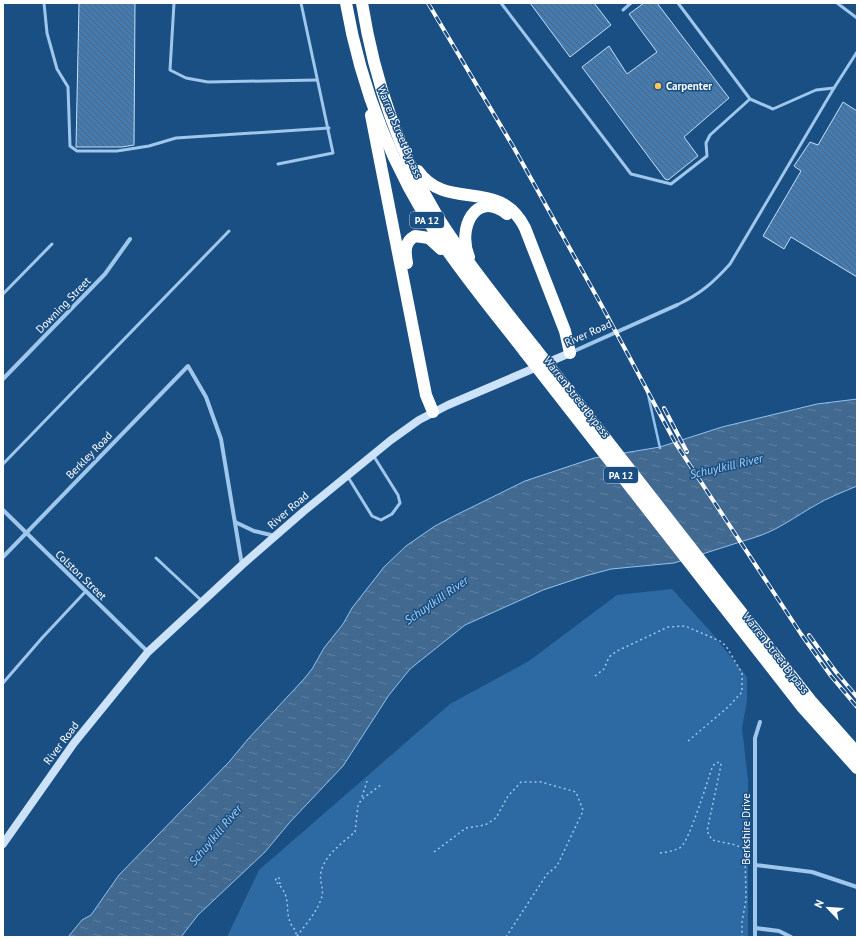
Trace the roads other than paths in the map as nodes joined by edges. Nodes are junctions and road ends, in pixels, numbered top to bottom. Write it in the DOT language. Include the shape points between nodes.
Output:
graph roads {
  1 [pos="44,3"];
  2 [pos="174,3"];
  3 [pos="301,3"];
  4 [pos="346,3"];
  5 [pos="362,3"];
  6 [pos="500,3"];
  7 [pos="631,3"];
  8 [pos="678,3"];
  9 [pos="837,3"];
  10 [pos="623,10"];
  11 [pos="857,18"];
  12 [pos="857,52"];
  13 [pos="361,69"];
  14 [pos="317,80"];
  15 [pos="834,88"];
  16 [pos="750,99"];
  17 [pos="328,128"];
  18 [pos="406,153"];
  19 [pos="278,164"];
  20 [pos="229,231"];
  21 [pos="130,239"];
  22 [pos="52,244"];
  23 [pos="456,264"];
  24 [pos="478,276"];
  25 [pos="3,294"];
  26 [pos="677,305"];
  27 [pos="530,350"];
  28 [pos="570,353"];
  29 [pos="3,379"];
  30 [pos="433,412"];
  31 [pos="373,454"];
  32 [pos="3,464"];
  33 [pos="347,475"];
  34 [pos="3,510"];
  35 [pos="235,522"];
  36 [pos="26,534"];
  37 [pos="275,536"];
  38 [pos="3,557"];
  39 [pos="156,558"];
  40 [pos="242,565"];
  41 [pos="86,591"];
  42 [pos="722,595"];
  43 [pos="203,602"];
  44 [pos="148,652"];
  45 [pos="3,683"];
  46 [pos="760,722"];
  47 [pos="857,753"];
  48 [pos="857,768"];
  49 [pos="3,844"];
  50 [pos="755,865"];
  51 [pos="857,887"];
  52 [pos="755,928"];
  53 [pos="755,937"];
  54 [pos="791,937"];
  1 -- 17 [label="lane" via="47,33 57,69 68,87 70,146 77,151 117,151 149,146 176,138"];
  2 -- 14 [label="lane" via="170,70 186,78 208,82"];
  3 -- 14 [label="lane"];
  4 -- 13 [label="highway, Warren Street Bypass / PA 12"];
  5 -- 18 [label="highway, Warren Street Bypass / PA 12" via="381,88"];
  6 -- 16 [label="lane" via="631,174 671,184 708,156 706,143 710,135"];
  7 -- 10 [label="lane"];
  8 -- 16 [label="lane"];
  9 -- 11 [label="lane"];
  12 -- 15 [label="lane"];
  13 -- 23 [label="highway, Warren Street Bypass / PA 12" via="376,116 406,181"];
  13 -- 30 [label="highway" via="426,394"];
  14 -- 17 [label="lane"];
  15 -- 16 [label="lane" via="816,90 773,110"];
  15 -- 26 [label="lane" via="730,264 711,285 693,298"];
  17 -- 19 [label="lane" via="334,153"];
  18 -- 24 [label="highway, Warren Street Bypass / PA 12" via="439,218"];
  18 -- 28 [label="highway" via="420,174 438,188 453,194 494,199 506,204 517,214 525,228 565,331"];
  20 -- 32 [label="lane"];
  21 -- 29 [label="street, Downing Street" via="105,274"];
  22 -- 25 [label="lane"];
  23 -- 27 [label="highway, Warren Street Bypass / PA 12"];
  23 -- 30 [label="highway" via="434,242 424,236 415,236 407,244 406,257 433,393"];
  24 -- 27 [label="highway, Warren Street Bypass / PA 12"];
  24 -- 28 [label="highway" via="466,248 466,227 471,216 479,209 495,208 507,214 515,224 558,334"];
  26 -- 28 [label="street, River Road"];
  27 -- 42 [label="highway, Warren Street Bypass / PA 12, bridge"];
  28 -- 30 [label="street, River Road"];
  30 -- 31 [label="street, River Road"];
  31 -- 33 [label="street, River Road"];
  31 -- 33 [label="lane" via="398,495 400,503 392,514 381,520 372,516"];
  33 -- 37 [label="street, River Road"];
  34 -- 36 [label="street, Colston Street"];
  35 -- 36 [label="street, Berkley Road" via="221,439 206,396 188,366"];
  35 -- 37 [label="street" via="254,531"];
  35 -- 40 [label="street"];
  36 -- 38 [label="street, Berkley Road"];
  36 -- 41 [label="street, Colston Street"];
  37 -- 40 [label="street, River Road"];
  39 -- 43 [label="lane"];
  40 -- 43 [label="street, River Road"];
  41 -- 44 [label="street, Colston Street"];
  41 -- 45 [label="lane"];
  42 -- 47 [label="highway, Warren Street Bypass / PA 12"];
  42 -- 48 [label="highway, Warren Street Bypass / PA 12" via="803,708"];
  43 -- 44 [label="street, River Road"];
  44 -- 49 [label="street, River Road" via="74,743"];
  46 -- 50 [label="street, Berkshire Drive" via="755,738"];
  50 -- 51 [label="street" via="812,872"];
  50 -- 52 [label="street, Berkshire Drive"];
  52 -- 53 [label="street, Berkshire Drive"];
  52 -- 54 [label="street" via="780,931"];
}
